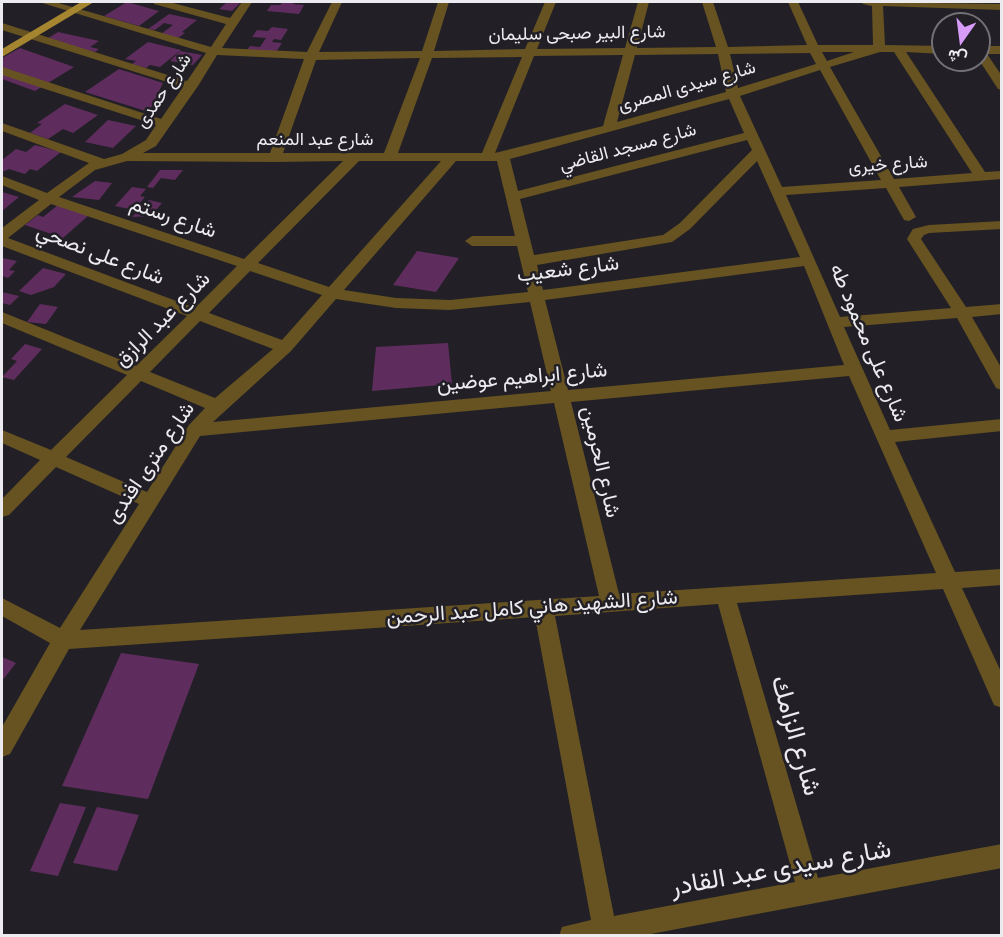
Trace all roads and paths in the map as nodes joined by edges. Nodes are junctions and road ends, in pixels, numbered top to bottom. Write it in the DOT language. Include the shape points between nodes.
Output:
graph roads {
  1 [pos="45,2"];
  2 [pos="88,2"];
  3 [pos="158,2"];
  4 [pos="247,2"];
  5 [pos="338,2"];
  6 [pos="443,2"];
  7 [pos="549,2"];
  8 [pos="643,2"];
  9 [pos="707,2"];
  10 [pos="793,2"];
  11 [pos="865,2"];
  12 [pos="877,2"];
  13 [pos="1002,7"];
  14 [pos="74,10"];
  15 [pos="231,22"];
  16 [pos="2,26"];
  17 [pos="32,36"];
  18 [pos="879,48"];
  19 [pos="814,49"];
  20 [pos="898,49"];
  21 [pos="723,50"];
  22 [pos="931,50"];
  23 [pos="212,51"];
  24 [pos="630,51"];
  25 [pos="530,53"];
  26 [pos="2,54"];
  27 [pos="427,54"];
  28 [pos="311,56"];
  29 [pos="823,65"];
  30 [pos="991,69"];
  31 [pos="2,71"];
  32 [pos="192,86"];
  33 [pos="1002,86"];
  34 [pos="733,94"];
  35 [pos="165,124"];
  36 [pos="2,127"];
  37 [pos="609,128"];
  38 [pos="752,135"];
  39 [pos="759,152"];
  40 [pos="127,157"];
  41 [pos="452,157"];
  42 [pos="495,157"];
  43 [pos="275,158"];
  44 [pos="354,158"];
  45 [pos="389,158"];
  46 [pos="102,163"];
  47 [pos="1002,175"];
  48 [pos="981,177"];
  49 [pos="2,180"];
  50 [pos="890,183"];
  51 [pos="777,192"];
  52 [pos="513,197"];
  53 [pos="50,199"];
  54 [pos="909,217"];
  55 [pos="1002,225"];
  56 [pos="2,236"];
  57 [pos="2,241"];
  58 [pos="472,241"];
  59 [pos="524,241"];
  60 [pos="529,261"];
  61 [pos="809,261"];
  62 [pos="248,265"];
  63 [pos="332,293"];
  64 [pos="537,296"];
  65 [pos="1002,309"];
  66 [pos="961,312"];
  67 [pos="198,314"];
  68 [pos="2,317"];
  69 [pos="833,323"];
  70 [pos="285,346"];
  71 [pos="854,370"];
  72 [pos="139,374"];
  73 [pos="1002,384"];
  74 [pos="561,396"];
  75 [pos="217,406"];
  76 [pos="1002,425"];
  77 [pos="195,430"];
  78 [pos="2,436"];
  79 [pos="884,437"];
  80 [pos="53,459"];
  81 [pos="150,501"];
  82 [pos="2,510"];
  83 [pos="1002,577"];
  84 [pos="947,580"];
  85 [pos="725,595"];
  86 [pos="611,603"];
  87 [pos="2,606"];
  88 [pos="543,608"];
  89 [pos="63,640"];
  90 [pos="1002,698"];
  91 [pos="2,747"];
  92 [pos="1002,856"];
  93 [pos="810,893"];
  94 [pos="606,933"];
  95 [pos="571,936"];
  1 -- 14 [label="street, شارع البير صبحى سليمان"];
  2 -- 14 [label="main road"];
  3 -- 15 [label="street"];
  4 -- 15 [label="street, شارع حمدى"];
  5 -- 28 [label="street"];
  6 -- 27 [label="street"];
  7 -- 25 [label="street"];
  8 -- 24 [label="street"];
  9 -- 21 [label="street, شارع على محمود طه"];
  10 -- 19 [label="street"];
  11 -- 12 [label="street"];
  12 -- 13 [label="street"];
  12 -- 18 [label="street"];
  14 -- 17 [label="main road"];
  14 -- 23 [label="street, شارع البير صبحى سليمان"];
  15 -- 23 [label="street, شارع حمدى"];
  16 -- 17 [label="street"];
  17 -- 26 [label="main road"];
  17 -- 32 [label="street"];
  18 -- 19 [label="street, شارع البير صبحى سليمان"];
  18 -- 20 [label="street, شارع البير صبحى سليمان"];
  18 -- 29 [label="street, شارع سيدى المصرى"];
  19 -- 21 [label="street, شارع البير صبحى سليمان"];
  19 -- 29 [label="street"];
  20 -- 22 [label="street, شارع البير صبحى سليمان"];
  20 -- 48 [label="street"];
  21 -- 24 [label="street, شارع البير صبحى سليمان"];
  21 -- 34 [label="street, شارع على محمود طه"];
  23 -- 28 [label="street, شارع البير صبحى سليمان"];
  23 -- 32 [label="street, شارع حمدى"];
  24 -- 25 [label="street, شارع البير صبحى سليمان"];
  24 -- 37 [label="street"];
  25 -- 27 [label="street, شارع البير صبحى سليمان"];
  25 -- 42 [label="street"];
  27 -- 28 [label="street, شارع البير صبحى سليمان"];
  27 -- 45 [label="street"];
  28 -- 43 [label="street"];
  29 -- 34 [label="street, شارع سيدى المصرى"];
  29 -- 50 [label="street"];
  30 -- 33 [label="street"];
  31 -- 35 [label="street"];
  32 -- 35 [label="street, شارع حمدى"];
  34 -- 37 [label="street, شارع سيدى المصرى"];
  34 -- 38 [label="street, شارع على محمود طه"];
  35 -- 40 [label="street, شارع حمدى" via="152,143"];
  36 -- 46 [label="street"];
  37 -- 42 [label="street, شارع سيدى المصرى"];
  38 -- 39 [label="street, شارع على محمود طه"];
  38 -- 52 [label="street, شارع مسجد القاضي"];
  39 -- 51 [label="street, شارع على محمود طه"];
  39 -- 60 [label="street" via="686,226 667,239"];
  40 -- 43 [label="street, شارع عبد المنعم"];
  40 -- 46 [label="street, شارع حمدى"];
  41 -- 42 [label="street, شارع عبد المنعم"];
  41 -- 45 [label="street, شارع عبد المنعم"];
  41 -- 63 [label="street, شارع مترى افندى"];
  42 -- 52 [label="street, شارع الحرمين"];
  43 -- 44 [label="street, شارع عبد المنعم"];
  44 -- 45 [label="street, شارع عبد المنعم"];
  44 -- 62 [label="street, شارع عبد الرازق"];
  46 -- 53 [label="street, شارع حمدى" via="90,167"];
  47 -- 48 [label="street, شارع خيرى"];
  48 -- 50 [label="street, شارع خيرى"];
  49 -- 53 [label="street, شارع رستم"];
  50 -- 51 [label="street, شارع خيرى"];
  50 -- 54 [label="street"];
  51 -- 61 [label="street, شارع على محمود طه"];
  52 -- 59 [label="street, شارع الحرمين"];
  53 -- 56 [label="street, شارع حمدى"];
  53 -- 62 [label="street, شارع رستم"];
  55 -- 66 [label="street" via="929,229 915,236"];
  57 -- 67 [label="street, شارع على نصحي"];
  58 -- 59 [label="street"];
  59 -- 60 [label="street, شارع الحرمين"];
  60 -- 64 [label="street, شارع الحرمين"];
  61 -- 64 [label="street, شارع شعيب"];
  61 -- 69 [label="street, شارع على محمود طه"];
  62 -- 63 [label="street, شارع رستم"];
  62 -- 67 [label="street, شارع عبد الرازق"];
  63 -- 64 [label="street, شارع شعيب" via="421,305"];
  63 -- 70 [label="street, شارع مترى افندى"];
  64 -- 74 [label="street, شارع الحرمين"];
  65 -- 66 [label="street"];
  66 -- 69 [label="street"];
  66 -- 73 [label="street"];
  67 -- 70 [label="street, شارع على نصحي"];
  67 -- 72 [label="street, شارع عبد الرازق"];
  68 -- 72 [label="street"];
  69 -- 71 [label="street, شارع على محمود طه"];
  70 -- 75 [label="street, شارع مترى افندى"];
  71 -- 74 [label="street, شارع ابراهيم عوضين"];
  71 -- 79 [label="street, شارع على محمود طه"];
  72 -- 75 [label="street"];
  72 -- 80 [label="street, شارع عبد الرازق"];
  74 -- 77 [label="street, شارع ابراهيم عوضين"];
  74 -- 86 [label="street, شارع الحرمين"];
  75 -- 77 [label="street, شارع مترى افندى"];
  76 -- 79 [label="street"];
  77 -- 81 [label="street, شارع مترى افندى"];
  78 -- 80 [label="street"];
  79 -- 84 [label="street, شارع على محمود طه"];
  80 -- 81 [label="street"];
  80 -- 82 [label="street, شارع عبد الرازق"];
  81 -- 89 [label="street, شارع مترى افندى"];
  83 -- 84 [label="street, شارع الشهيد هاني كامل عبد الرحمن"];
  84 -- 85 [label="street, شارع الشهيد هاني كامل عبد الرحمن"];
  84 -- 90 [label="street, شارع على محمود طه"];
  85 -- 86 [label="street, شارع الشهيد هاني كامل عبد الرحمن"];
  85 -- 93 [label="street, شارع الزامك"];
  86 -- 88 [label="street, شارع الشهيد هاني كامل عبد الرحمن"];
  87 -- 89 [label="street"];
  88 -- 89 [label="street, شارع الشهيد هاني كامل عبد الرحمن"];
  88 -- 94 [label="street"];
  89 -- 91 [label="street, شارع مترى افندى"];
  92 -- 93 [label="street, شارع سيدى عبد القادر"];
  93 -- 94 [label="street, شارع سيدى عبد القادر"];
  94 -- 95 [label="street, شارع سيدى عبد القادر"];
}
